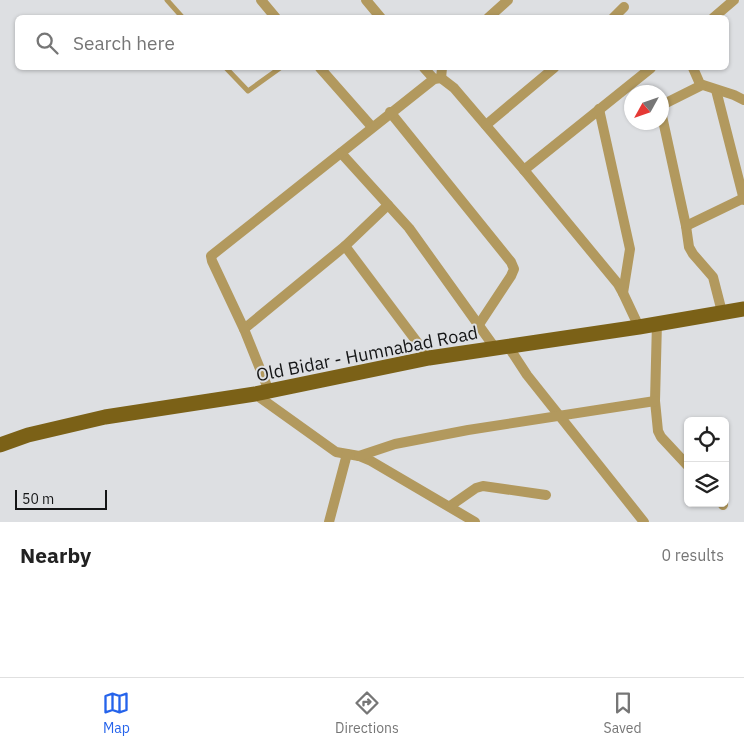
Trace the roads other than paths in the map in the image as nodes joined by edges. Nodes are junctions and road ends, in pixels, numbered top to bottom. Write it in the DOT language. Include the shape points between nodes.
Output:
graph roads {
  1 [pos="167,0"];
  2 [pos="261,0"];
  3 [pos="366,0"];
  4 [pos="508,0"];
  5 [pos="734,0"];
  6 [pos="624,8"];
  7 [pos="180,15"];
  8 [pos="274,15"];
  9 [pos="378,15"];
  10 [pos="491,15"];
  11 [pos="616,15"];
  12 [pos="716,15"];
  13 [pos="228,70"];
  14 [pos="277,70"];
  15 [pos="322,70"];
  16 [pos="552,70"];
  17 [pos="648,70"];
  18 [pos="694,70"];
  19 [pos="439,75"];
  20 [pos="702,85"];
  21 [pos="716,90"];
  22 [pos="744,100"];
  23 [pos="669,102"];
  24 [pos="599,109"];
  25 [pos="390,112"];
  26 [pos="486,125"];
  27 [pos="372,126"];
  28 [pos="665,130"];
  29 [pos="342,153"];
  30 [pos="524,170"];
  31 [pos="744,195"];
  32 [pos="388,205"];
  33 [pos="686,226"];
  34 [pos="345,246"];
  35 [pos="624,293"];
  36 [pos="744,308"];
  37 [pos="722,312"];
  38 [pos="657,322"];
  39 [pos="478,326"];
  40 [pos="639,327"];
  41 [pos="244,329"];
  42 [pos="501,347"];
  43 [pos="428,358"];
  44 [pos="262,393"];
  45 [pos="655,402"];
  46 [pos="559,416"];
  47 [pos="0,445"];
  48 [pos="347,454"];
  49 [pos="359,456"];
  50 [pos="684,462"];
  51 [pos="546,495"];
  52 [pos="450,506"];
  53 [pos="328,522"];
  54 [pos="475,522"];
  55 [pos="644,522"];
  1 -- 7 [label="lane"];
  2 -- 8 [label="street"];
  3 -- 9 [label="street"];
  4 -- 10 [label="street"];
  5 -- 12 [label="street"];
  6 -- 11 [label="street"];
  13 -- 14 [label="lane" via="248,90"];
  15 -- 27 [label="street"];
  16 -- 26 [label="street"];
  17 -- 24 [label="street"];
  18 -- 20 [label="street"];
  19 -- 25 [label="street"];
  19 -- 26 [label="street"];
  20 -- 21 [label="street"];
  20 -- 23 [label="street"];
  21 -- 22 [label="street"];
  21 -- 31 [label="street"];
  24 -- 30 [label="street"];
  24 -- 35 [label="street" via="630,249"];
  25 -- 27 [label="street"];
  25 -- 39 [label="street" via="514,269"];
  26 -- 30 [label="street"];
  27 -- 29 [label="street"];
  28 -- 33 [label="street"];
  29 -- 32 [label="street"];
  29 -- 41 [label="street" via="211,256"];
  30 -- 35 [label="street"];
  31 -- 33 [label="street"];
  32 -- 34 [label="street"];
  32 -- 39 [label="street" via="409,228"];
  33 -- 37 [label="street" via="689,247 713,277"];
  34 -- 41 [label="street"];
  34 -- 43 [label="street"];
  35 -- 40 [label="street"];
  36 -- 37 [label="main road, Old Bidar - Humnabad Road"];
  37 -- 38 [label="main road, Old Bidar - Humnabad Road"];
  38 -- 40 [label="main road, Old Bidar - Humnabad Road"];
  38 -- 45 [label="street"];
  39 -- 42 [label="street"];
  40 -- 42 [label="main road, Old Bidar - Humnabad Road"];
  41 -- 44 [label="street"];
  42 -- 43 [label="main road, Old Bidar - Humnabad Road"];
  42 -- 46 [label="street"];
  43 -- 44 [label="main road, Old Bidar - Humnabad Road"];
  44 -- 47 [label="main road, Old Bidar - Humnabad Road" via="105,417"];
  44 -- 48 [label="street" via="332,449"];
  45 -- 46 [label="street"];
  45 -- 50 [label="street" via="658,431"];
  46 -- 49 [label="street" via="395,444"];
  46 -- 55 [label="street"];
  48 -- 49 [label="street"];
  48 -- 53 [label="street"];
  49 -- 52 [label="street"];
  51 -- 52 [label="street" via="483,486"];
  52 -- 54 [label="street"];
}
